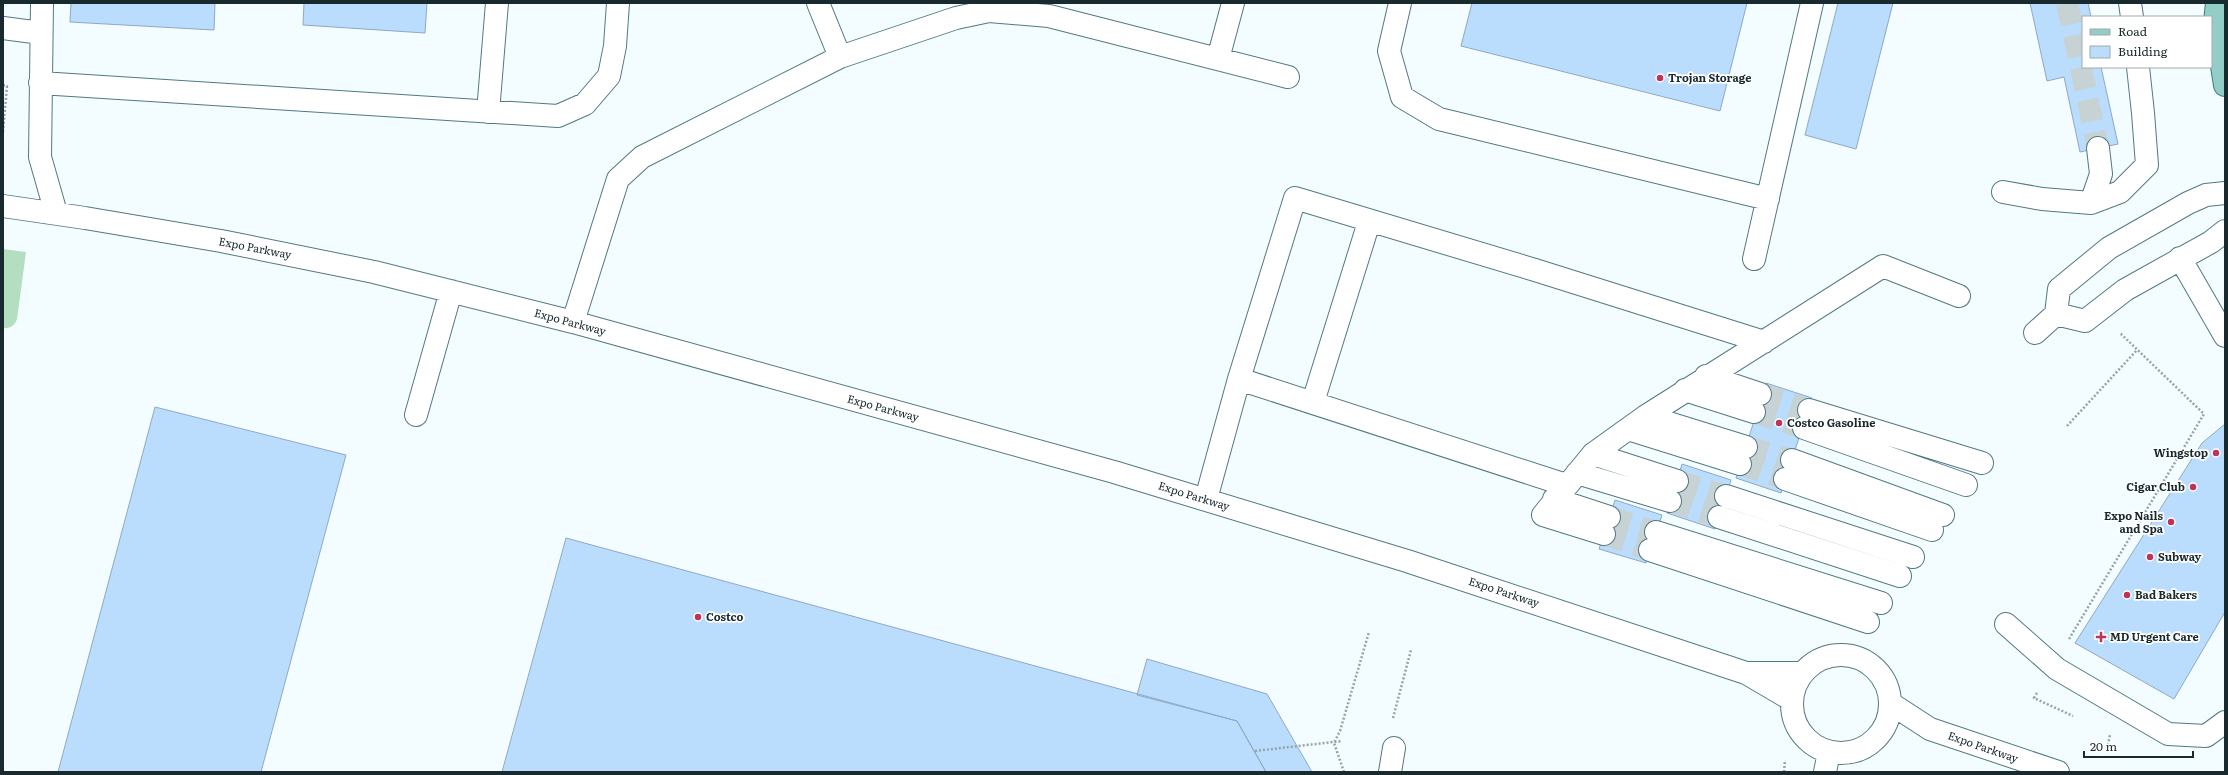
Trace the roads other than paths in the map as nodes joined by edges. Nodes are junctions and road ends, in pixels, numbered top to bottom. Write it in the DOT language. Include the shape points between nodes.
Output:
graph roads {
  1 [pos="42,3"];
  2 [pos="497,3"];
  3 [pos="618,3"];
  4 [pos="818,3"];
  5 [pos="1233,3"];
  6 [pos="1400,3"];
  7 [pos="1812,3"];
  8 [pos="2130,3"];
  9 [pos="2217,3"];
  10 [pos="1047,9"];
  11 [pos="2132,16"];
  12 [pos="3,28"];
  13 [pos="41,33"];
  14 [pos="840,57"];
  15 [pos="1218,59"];
  16 [pos="2138,68"];
  17 [pos="1288,77"];
  18 [pos="40,83"];
  19 [pos="2225,85"];
  20 [pos="488,112"];
  21 [pos="2098,148"];
  22 [pos="2003,192"];
  23 [pos="2225,193"];
  24 [pos="1768,199"];
  25 [pos="2092,203"];
  26 [pos="3,206"];
  27 [pos="56,213"];
  28 [pos="1370,222"];
  29 [pos="2225,231"];
  30 [pos="2180,258"];
  31 [pos="1754,259"];
  32 [pos="451,291"];
  33 [pos="1959,296"];
  34 [pos="2056,314"];
  35 [pos="573,322"];
  36 [pos="2036,333"];
  37 [pos="2225,336"];
  38 [pos="1764,342"];
  39 [pos="1706,376"];
  40 [pos="1239,379"];
  41 [pos="1685,390"];
  42 [pos="1313,402"];
  43 [pos="416,415"];
  44 [pos="1646,416"];
  45 [pos="1628,430"];
  46 [pos="1593,454"];
  47 [pos="1982,463"];
  48 [pos="1788,469"];
  49 [pos="1677,481"];
  50 [pos="1966,485"];
  51 [pos="1566,486"];
  52 [pos="1726,496"];
  53 [pos="1206,500"];
  54 [pos="1670,501"];
  55 [pos="1719,517"];
  56 [pos="1938,522"];
  57 [pos="1606,526"];
  58 [pos="1913,557"];
  59 [pos="1900,576"];
  60 [pos="1881,603"];
  61 [pos="1868,622"];
  62 [pos="2006,624"];
  63 [pos="1746,673"];
  64 [pos="1803,673"];
  65 [pos="1792,700"];
  66 [pos="1890,703"];
  67 [pos="2225,722"];
  68 [pos="1930,729"];
  69 [pos="1883,730"];
  70 [pos="1394,748"];
  71 [pos="1827,762"];
  72 [pos="1390,772"];
  73 [pos="2058,772"];
  1 -- 13 [label="street"];
  2 -- 20 [label="street"];
  3 -- 20 [label="street" via="615,46 609,76 585,104 558,116"];
  4 -- 14 [label="street"];
  5 -- 15 [label="street"];
  6 -- 24 [label="street" via="1389,50 1402,97 1439,119"];
  7 -- 24 [label="street"];
  8 -- 11 [label="street"];
  9 -- 19 [label="main road" via="2215,22"];
  10 -- 14 [label="street" via="989,12 956,18"];
  10 -- 15 [label="street"];
  12 -- 13 [label="street"];
  13 -- 18 [label="street"];
  14 -- 35 [label="street" via="642,157 618,179"];
  15 -- 17 [label="street"];
  16 -- 25 [label="street" via="2144,113 2146,166 2120,192"];
  18 -- 20 [label="street"];
  18 -- 27 [label="street" via="40,157"];
  21 -- 25 [label="street" via="2101,174"];
  22 -- 25 [label="street" via="2042,199"];
  23 -- 34 [label="street" via="2206,195 2188,203 2109,248 2059,289"];
  24 -- 31 [label="street"];
  26 -- 27 [label="street, Expo Parkway"];
  27 -- 32 [label="street, Expo Parkway" via="221,241 374,272"];
  28 -- 38 [label="street" via="1535,270"];
  28 -- 40 [label="street" via="1295,198"];
  28 -- 42 [label="street"];
  29 -- 30 [label="street" via="2216,239"];
  30 -- 34 [label="street" via="2125,290 2085,320"];
  30 -- 37 [label="street"];
  32 -- 35 [label="street, Expo Parkway"];
  32 -- 43 [label="street"];
  33 -- 38 [label="street" via="1883,266"];
  34 -- 36 [label="street"];
  35 -- 53 [label="street, Expo Parkway" via="1114,472"];
  38 -- 39 [label="street"];
  39 -- 41 [label="street"];
  39 -- 41 [label="street" via="1757,403"];
  40 -- 42 [label="street"];
  40 -- 53 [label="street"];
  41 -- 44 [label="street"];
  42 -- 51 [label="street"];
  44 -- 45 [label="street"];
  44 -- 45 [label="street" via="1743,456"];
  45 -- 46 [label="street"];
  46 -- 49 [label="street"];
  46 -- 51 [label="street"];
  47 -- 50 [label="street" via="1806,419"];
  48 -- 56 [label="street"];
  51 -- 54 [label="street"];
  51 -- 57 [label="street" via="1543,515"];
  52 -- 58 [label="street"];
  53 -- 63 [label="street, Expo Parkway" via="1407,561"];
  55 -- 59 [label="street"];
  60 -- 61 [label="street" via="1653,541"];
  62 -- 67 [label="street" via="2053,666 2168,734 2206,736"];
  63 -- 64 [label="street, Expo Parkway"];
  63 -- 65 [label="street, Expo Parkway"];
  64 -- 65 [label="street" via="1794,689"];
  64 -- 66 [label="street" via="1816,662 1828,657 1856,657 1871,665 1882,677 1889,692"];
  65 -- 71 [label="street" via="1794,721"];
  66 -- 68 [label="street, Expo Parkway"];
  66 -- 69 [label="street" via="1888,719"];
  68 -- 69 [label="street, Expo Parkway"];
  68 -- 73 [label="street, Expo Parkway"];
  69 -- 71 [label="street" via="1876,739 1862,748"];
  70 -- 72 [label="street"];
}
